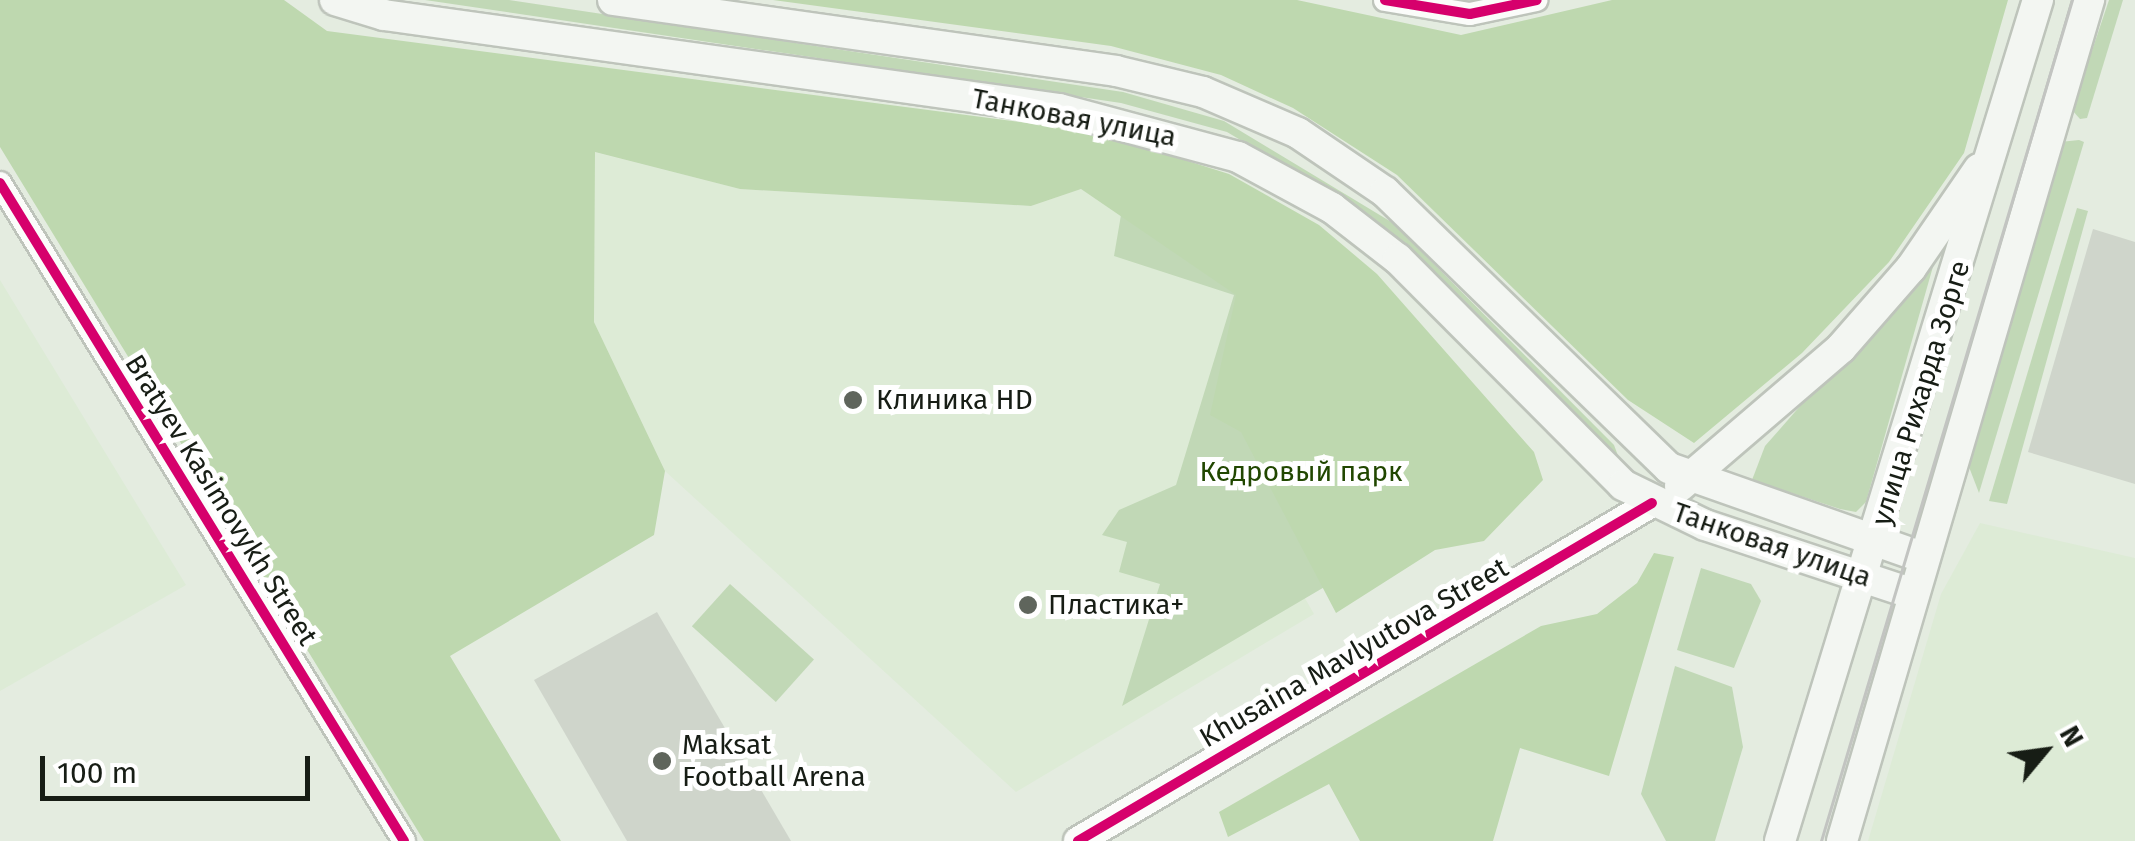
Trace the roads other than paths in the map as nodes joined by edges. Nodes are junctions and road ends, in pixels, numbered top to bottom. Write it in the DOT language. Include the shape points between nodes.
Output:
graph roads {
  1 [pos="335,0"];
  2 [pos="614,0"];
  3 [pos="1385,0"];
  4 [pos="1537,0"];
  5 [pos="2038,0"];
  6 [pos="2089,0"];
  7 [pos="1995,146"];
  8 [pos="0,183"];
  9 [pos="1692,479"];
  10 [pos="1652,503"];
  11 [pos="1876,543"];
  12 [pos="1924,558"];
  13 [pos="1866,578"];
  14 [pos="1914,594"];
  15 [pos="404,841"];
  16 [pos="1078,841"];
  17 [pos="1780,841"];
  18 [pos="1842,841"];
  1 -- 10 [label="main road, Танковая улица" via="384,15 1058,109 1238,156 1332,208 1398,259 1594,458"];
  2 -- 9 [label="main road, Танковая улица" via="1116,71 1203,92 1298,133 1385,192 1622,430"];
  3 -- 4 [label="street" via="1470,14"];
  5 -- 7 [label="main road, улица Рихарда Зорге"];
  6 -- 12 [label="main road, улица Рихарда Зорге"];
  7 -- 9 [label="main road" via="1912,268 1841,348"];
  7 -- 11 [label="main road, улица Рихарда Зорге"];
  8 -- 15 [label="street, Bratyev Kasimovykh Street"];
  9 -- 10 [label="main road"];
  9 -- 11 [label="main road, Танковая улица"];
  10 -- 13 [label="main road, Танковая улица"];
  10 -- 16 [label="street, Khusaina Mavlyutova Street"];
  11 -- 12 [label="main road, Танковая улица"];
  11 -- 13 [label="main road, улица Рихарда Зорге"];
  12 -- 14 [label="main road, улица Рихарда Зорге"];
  13 -- 14 [label="main road, Танковая улица"];
  13 -- 17 [label="main road, улица Рихарда Зорге"];
  14 -- 18 [label="main road, улица Рихарда Зорге"];
}
